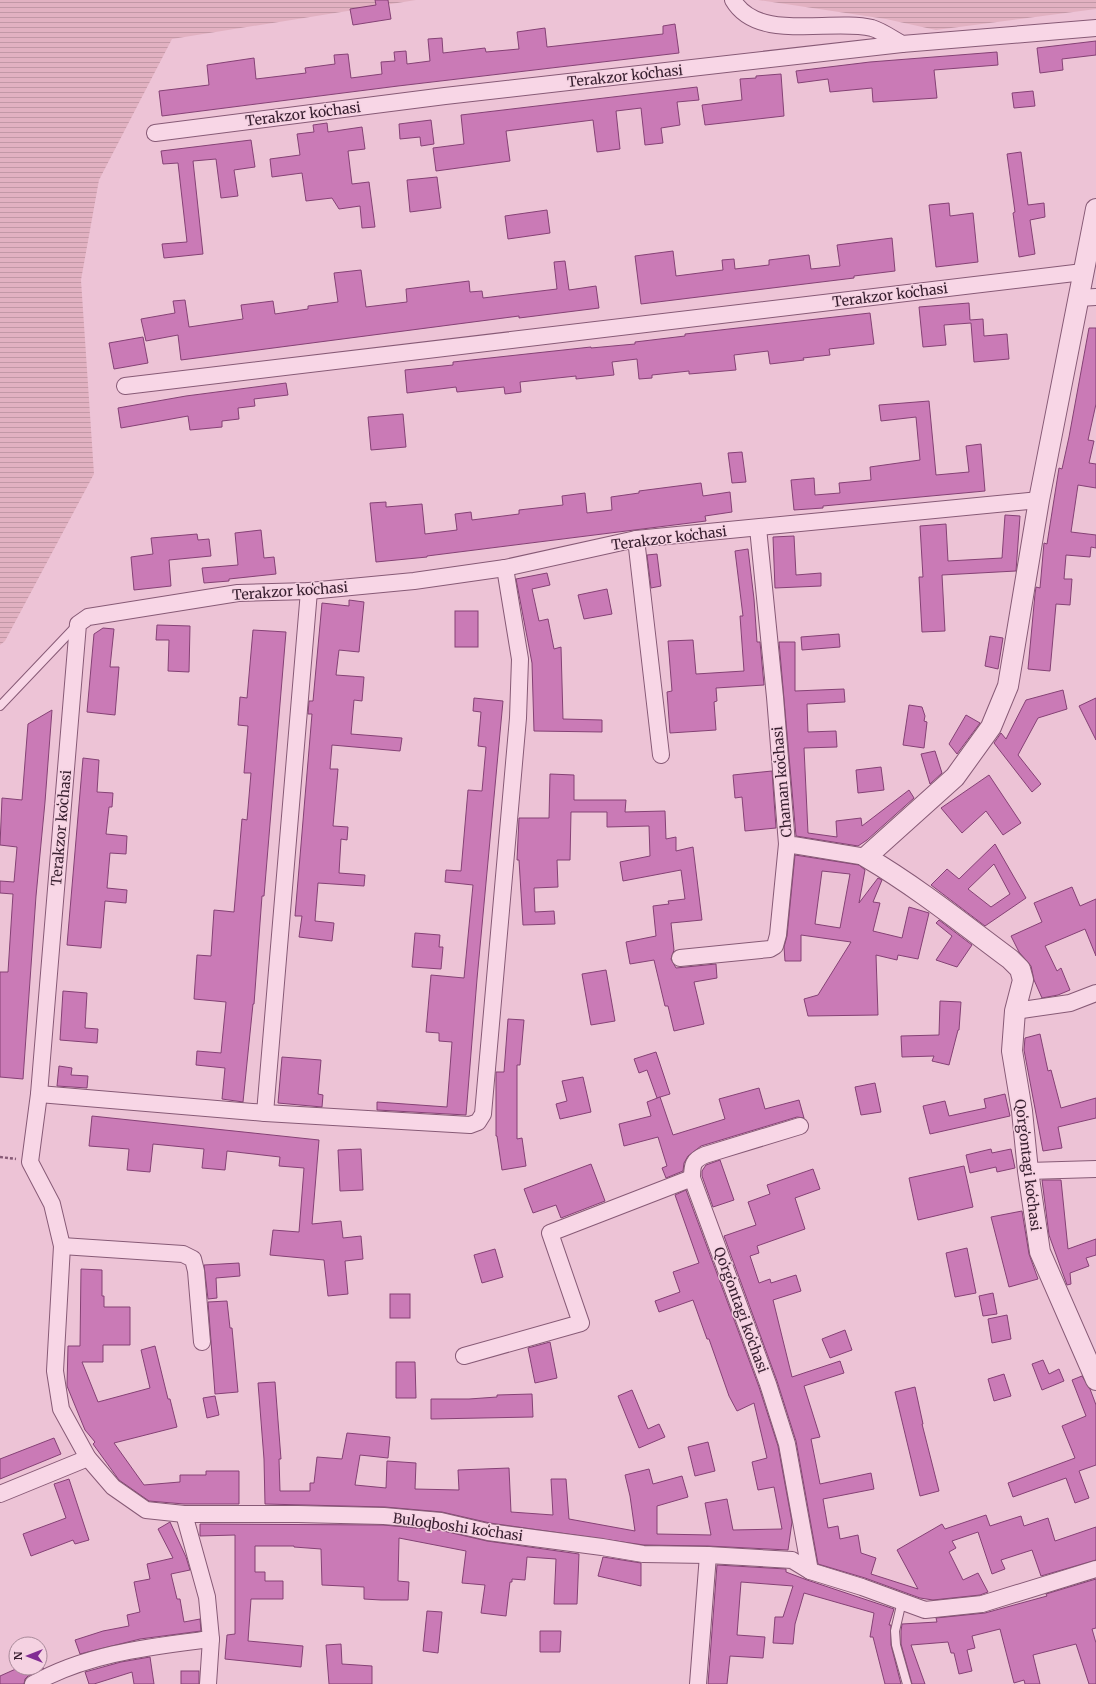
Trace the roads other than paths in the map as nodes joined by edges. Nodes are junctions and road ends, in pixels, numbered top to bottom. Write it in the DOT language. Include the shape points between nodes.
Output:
graph roads {
  1 [pos="733,0"];
  2 [pos="1096,28"];
  3 [pos="902,44"];
  4 [pos="155,133"];
  5 [pos="1096,209"];
  6 [pos="1083,272"];
  7 [pos="1087,298"];
  8 [pos="125,386"];
  9 [pos="1039,500"];
  10 [pos="758,528"];
  11 [pos="636,539"];
  12 [pos="505,568"];
  13 [pos="309,591"];
  14 [pos="78,624"];
  15 [pos="0,706"];
  16 [pos="661,755"];
  17 [pos="787,844"];
  18 [pos="866,856"];
  19 [pos="680,958"];
  20 [pos="1096,993"];
  21 [pos="1015,1011"];
  22 [pos="39,1094"];
  23 [pos="265,1114"];
  24 [pos="800,1126"];
  25 [pos="30,1162"];
  26 [pos="1096,1169"];
  27 [pos="1028,1171"];
  28 [pos="692,1178"];
  29 [pos="62,1246"];
  30 [pos="202,1342"];
  31 [pos="464,1356"];
  32 [pos="1096,1380"];
  33 [pos="88,1458"];
  34 [pos="0,1494"];
  35 [pos="184,1514"];
  36 [pos="708,1555"];
  37 [pos="1096,1569"];
  38 [pos="810,1571"];
  39 [pos="902,1601"];
  40 [pos="211,1639"];
  41 [pos="33,1684"];
  42 [pos="208,1684"];
  43 [pos="698,1684"];
  44 [pos="907,1684"];
  1 -- 3 [label="street" via="738,8 756,21 793,27 846,25 873,29"];
  2 -- 3 [label="street, Terakzor koʻchasi"];
  3 -- 4 [label="street, Terakzor koʻchasi" via="445,96"];
  5 -- 6 [label="street"];
  6 -- 7 [label="street"];
  6 -- 8 [label="street, Terakzor koʻchasi"];
  7 -- 9 [label="street"];
  9 -- 10 [label="street, Terakzor koʻchasi"];
  9 -- 18 [label="street" via="1008,686 991,727 955,777"];
  10 -- 11 [label="street, Terakzor koʻchasi"];
  10 -- 17 [label="street, Chaman koʻchasi"];
  11 -- 12 [label="street, Terakzor koʻchasi"];
  11 -- 16 [label="street"];
  12 -- 13 [label="street, Terakzor koʻchasi" via="414,581"];
  12 -- 23 [label="street" via="520,659 518,718 483,1114 478,1122 470,1125"];
  13 -- 14 [label="street, Terakzor koʻchasi" via="238,593 99,614 88,617"];
  13 -- 23 [label="street"];
  14 -- 15 [label="lane"];
  14 -- 22 [label="street, Terakzor koʻchasi"];
  17 -- 18 [label="street, Chaman koʻchasi"];
  17 -- 19 [label="street" via="775,946 770,949"];
  18 -- 21 [label="street, Chaman koʻchasi" via="932,901 1020,969 1023,980"];
  20 -- 21 [label="street" via="1070,1003"];
  21 -- 27 [label="street, Qoʻrgʻontagi koʻchasi" via="1012,1051"];
  22 -- 23 [label="street"];
  22 -- 25 [label="street, Terakzor koʻchasi"];
  24 -- 28 [label="street" via="696,1159 692,1166"];
  25 -- 29 [label="street, Buloqboshi koʻchasi" via="52,1204"];
  26 -- 27 [label="street"];
  27 -- 32 [label="street, Qoʻrgʻontagi koʻchasi" via="1040,1252"];
  28 -- 31 [label="street" via="550,1233 581,1323"];
  28 -- 38 [label="street, Qoʻrgʻontagi koʻchasi" via="768,1384 787,1444"];
  29 -- 30 [label="street" via="182,1254 193,1260"];
  29 -- 33 [label="street, Buloqboshi koʻchasi" via="56,1371 61,1409"];
  33 -- 34 [label="street"];
  33 -- 35 [label="street, Buloqboshi koʻchasi" via="113,1487 146,1510"];
  35 -- 36 [label="street, Buloqboshi koʻchasi" via="384,1516 441,1521 488,1532 643,1554"];
  35 -- 40 [label="street" via="207,1597"];
  36 -- 38 [label="street, Buloqboshi koʻchasi" via="792,1560"];
  36 -- 43 [label="street"];
  37 -- 39 [label="street, Buloqboshi koʻchasi" via="982,1604 925,1610"];
  38 -- 39 [label="street, Buloqboshi koʻchasi"];
  39 -- 44 [label="lane" via="895,1631 896,1645"];
  40 -- 41 [label="street" via="141,1648 88,1660"];
  40 -- 42 [label="street"];
}
